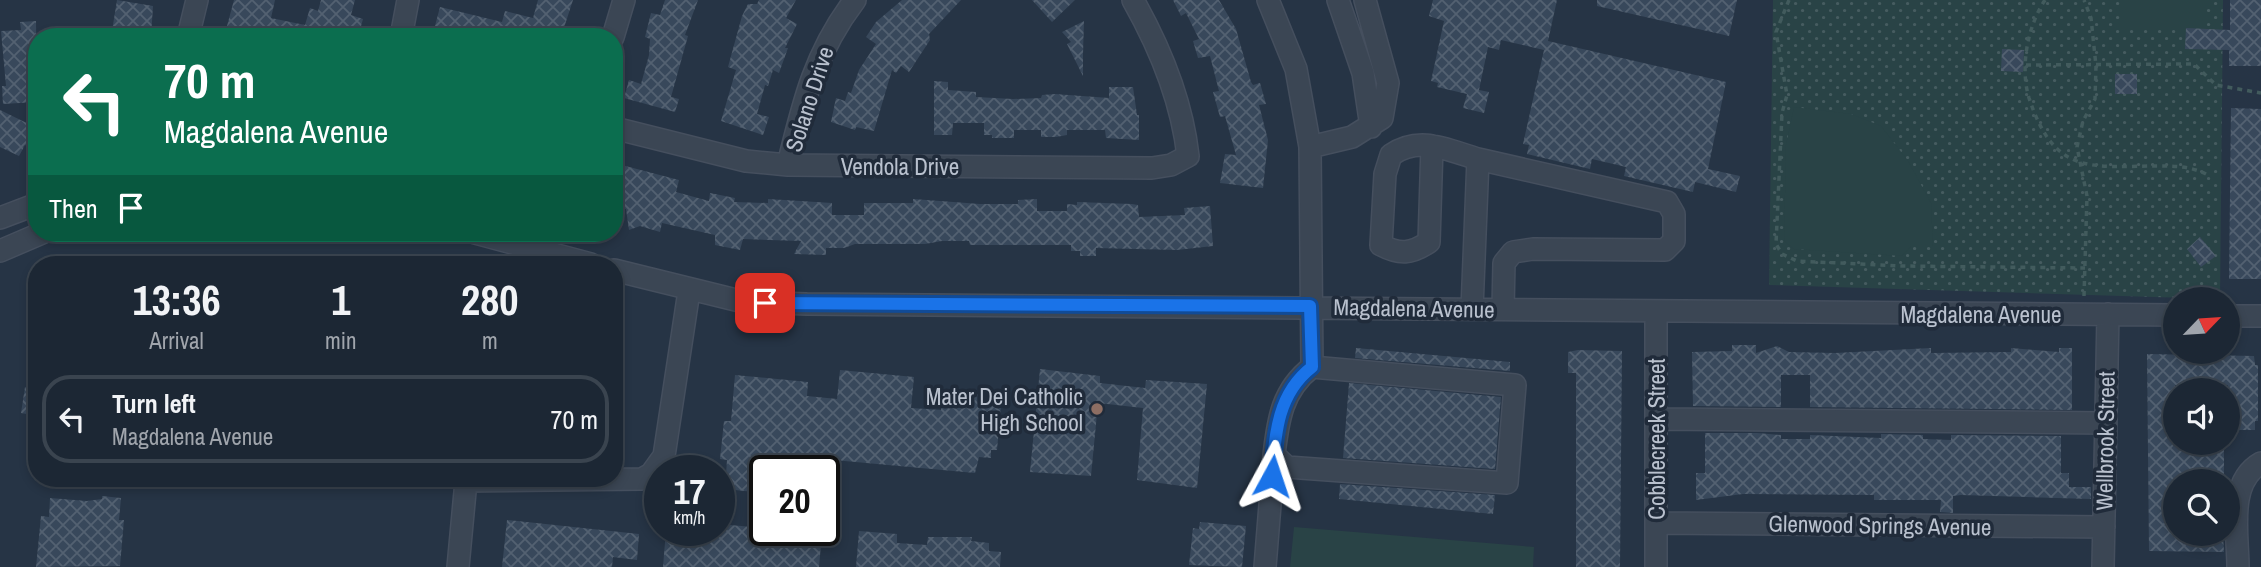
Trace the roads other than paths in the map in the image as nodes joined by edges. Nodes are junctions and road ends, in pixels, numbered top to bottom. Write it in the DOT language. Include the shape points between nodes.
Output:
graph roads {
  1 [pos="197,0"];
  2 [pos="408,0"];
  3 [pos="624,0"];
  4 [pos="855,0"];
  5 [pos="1133,0"];
  6 [pos="1268,0"];
  7 [pos="1338,0"];
  8 [pos="1365,0"];
  9 [pos="190,28"];
  10 [pos="403,28"];
  11 [pos="616,28"];
  12 [pos="1371,127"];
  13 [pos="623,130"];
  14 [pos="1432,146"];
  15 [pos="1310,147"];
  16 [pos="1478,159"];
  17 [pos="788,165"];
  18 [pos="28,207"];
  19 [pos="0,218"];
  20 [pos="28,239"];
  21 [pos="509,242"];
  22 [pos="0,251"];
  23 [pos="562,256"];
  24 [pos="623,273"];
  25 [pos="689,291"];
  26 [pos="1310,306"];
  27 [pos="1472,309"];
  28 [pos="1503,309"];
  29 [pos="1656,312"];
  30 [pos="2108,314"];
  31 [pos="2163,315"];
  32 [pos="2240,316"];
  33 [pos="2261,316"];
  34 [pos="1312,367"];
  35 [pos="1657,419"];
  36 [pos="2104,423"];
  37 [pos="1273,455"];
  38 [pos="2261,463"];
  39 [pos="623,479"];
  40 [pos="465,487"];
  41 [pos="1656,523"];
  42 [pos="2104,527"];
  43 [pos="458,567"];
  44 [pos="1265,567"];
  45 [pos="1656,567"];
  46 [pos="2103,567"];
  47 [pos="2238,567"];
  1 -- 9 [label="street"];
  2 -- 10 [label="street"];
  3 -- 11 [label="street"];
  4 -- 17 [label="street, Solano Drive" via="831,31 813,72"];
  5 -- 17 [label="street, Vendola Drive" via="1153,36 1186,136 1188,156 1171,165"];
  6 -- 15 [label="street" via="1296,69"];
  7 -- 12 [label="street" via="1363,73"];
  8 -- 12 [label="street" via="1388,83 1382,118"];
  12 -- 15 [label="street" via="1352,137"];
  13 -- 17 [label="street, Vendola Drive" via="746,162"];
  14 -- 14 [label="street" via="1406,145 1391,155 1385,174 1381,245 1396,253 1414,252 1429,242"];
  14 -- 16 [label="street"];
  15 -- 26 [label="street"];
  16 -- 27 [label="street"];
  16 -- 28 [label="street" via="1667,202 1674,214 1674,241 1665,250 1513,252 1504,263"];
  18 -- 19 [label="street"];
  20 -- 22 [label="street"];
  21 -- 23 [label="street"];
  24 -- 25 [label="street, Magdalena Avenue"];
  25 -- 26 [label="street, Magdalena Avenue" via="744,302 807,304"];
  25 -- 39 [label="street" via="664,456 651,474"];
  26 -- 27 [label="street, Magdalena Avenue"];
  26 -- 34 [label="street"];
  27 -- 28 [label="street, Magdalena Avenue"];
  28 -- 29 [label="street, Magdalena Avenue"];
  29 -- 30 [label="street, Magdalena Avenue"];
  29 -- 35 [label="street, Cobblecreek Street"];
  30 -- 31 [label="street, Magdalena Avenue"];
  30 -- 36 [label="street, Wellbrook Street"];
  32 -- 33 [label="street"];
  34 -- 37 [label="street" via="1295,380 1278,415"];
  34 -- 37 [label="street" via="1515,385 1507,483 1287,467"];
  35 -- 36 [label="street"];
  35 -- 41 [label="street, Cobblecreek Street"];
  36 -- 42 [label="street, Wellbrook Street"];
  37 -- 44 [label="street"];
  38 -- 47 [label="street" via="2238,493"];
  40 -- 43 [label="street"];
  41 -- 42 [label="street, Glenwood Springs Avenue"];
  41 -- 45 [label="street, Cobblecreek Street"];
  42 -- 46 [label="street, Wellbrook Street"];
}
